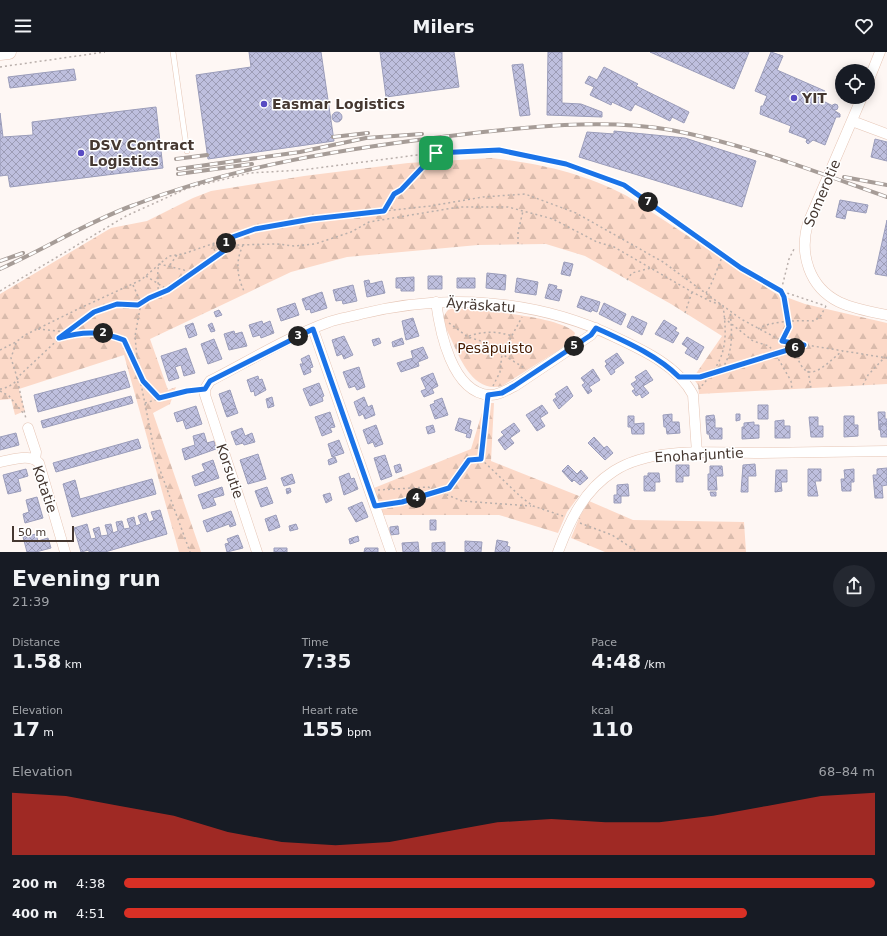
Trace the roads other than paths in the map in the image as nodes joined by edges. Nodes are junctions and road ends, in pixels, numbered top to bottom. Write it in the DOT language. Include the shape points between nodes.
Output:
graph roads {
  1 [pos="9,52"];
  2 [pos="173,52"];
  3 [pos="880,52"];
  4 [pos="0,53"];
  5 [pos="875,64"];
  6 [pos="859,104"];
  7 [pos="852,121"];
  8 [pos="887,134"];
  9 [pos="187,151"];
  10 [pos="436,302"];
  11 [pos="887,315"];
  12 [pos="596,328"];
  13 [pos="313,329"];
  14 [pos="205,389"];
  15 [pos="28,428"];
  16 [pos="887,451"];
  17 [pos="697,453"];
  18 [pos="35,460"];
  19 [pos="0,462"];
  20 [pos="65,552"];
  21 [pos="257,552"];
  22 [pos="391,552"];
  23 [pos="558,552"];
  1 -- 4 [label="street"];
  2 -- 9 [label="lane"];
  3 -- 5 [label="street"];
  6 -- 7 [label="street, Somerotie"];
  7 -- 8 [label="street"];
  7 -- 11 [label="street, Somerotie" via="810,219 804,241 805,260 814,280 833,298 846,305"];
  10 -- 12 [label="street, Äyräskatu" via="478,302 527,309"];
  10 -- 12 [label="street" via="455,371 467,385 477,392 488,395 502,393 591,335"];
  10 -- 13 [label="street, Äyräskatu" via="388,307"];
  12 -- 17 [label="street, Äyräskatu" via="653,358 679,377 693,395"];
  13 -- 14 [label="street, Äyräskatu" via="210,381"];
  13 -- 22 [label="street"];
  14 -- 21 [label="street, Korsutie"];
  15 -- 18 [label="street" via="36,452"];
  16 -- 17 [label="street, Enoharjuntie"];
  17 -- 23 [label="street, Enoharjuntie" via="650,457 623,466 604,478 579,505"];
  18 -- 19 [label="street, Kotatie" via="25,458"];
  18 -- 20 [label="street, Kotatie" via="40,467"];
}
